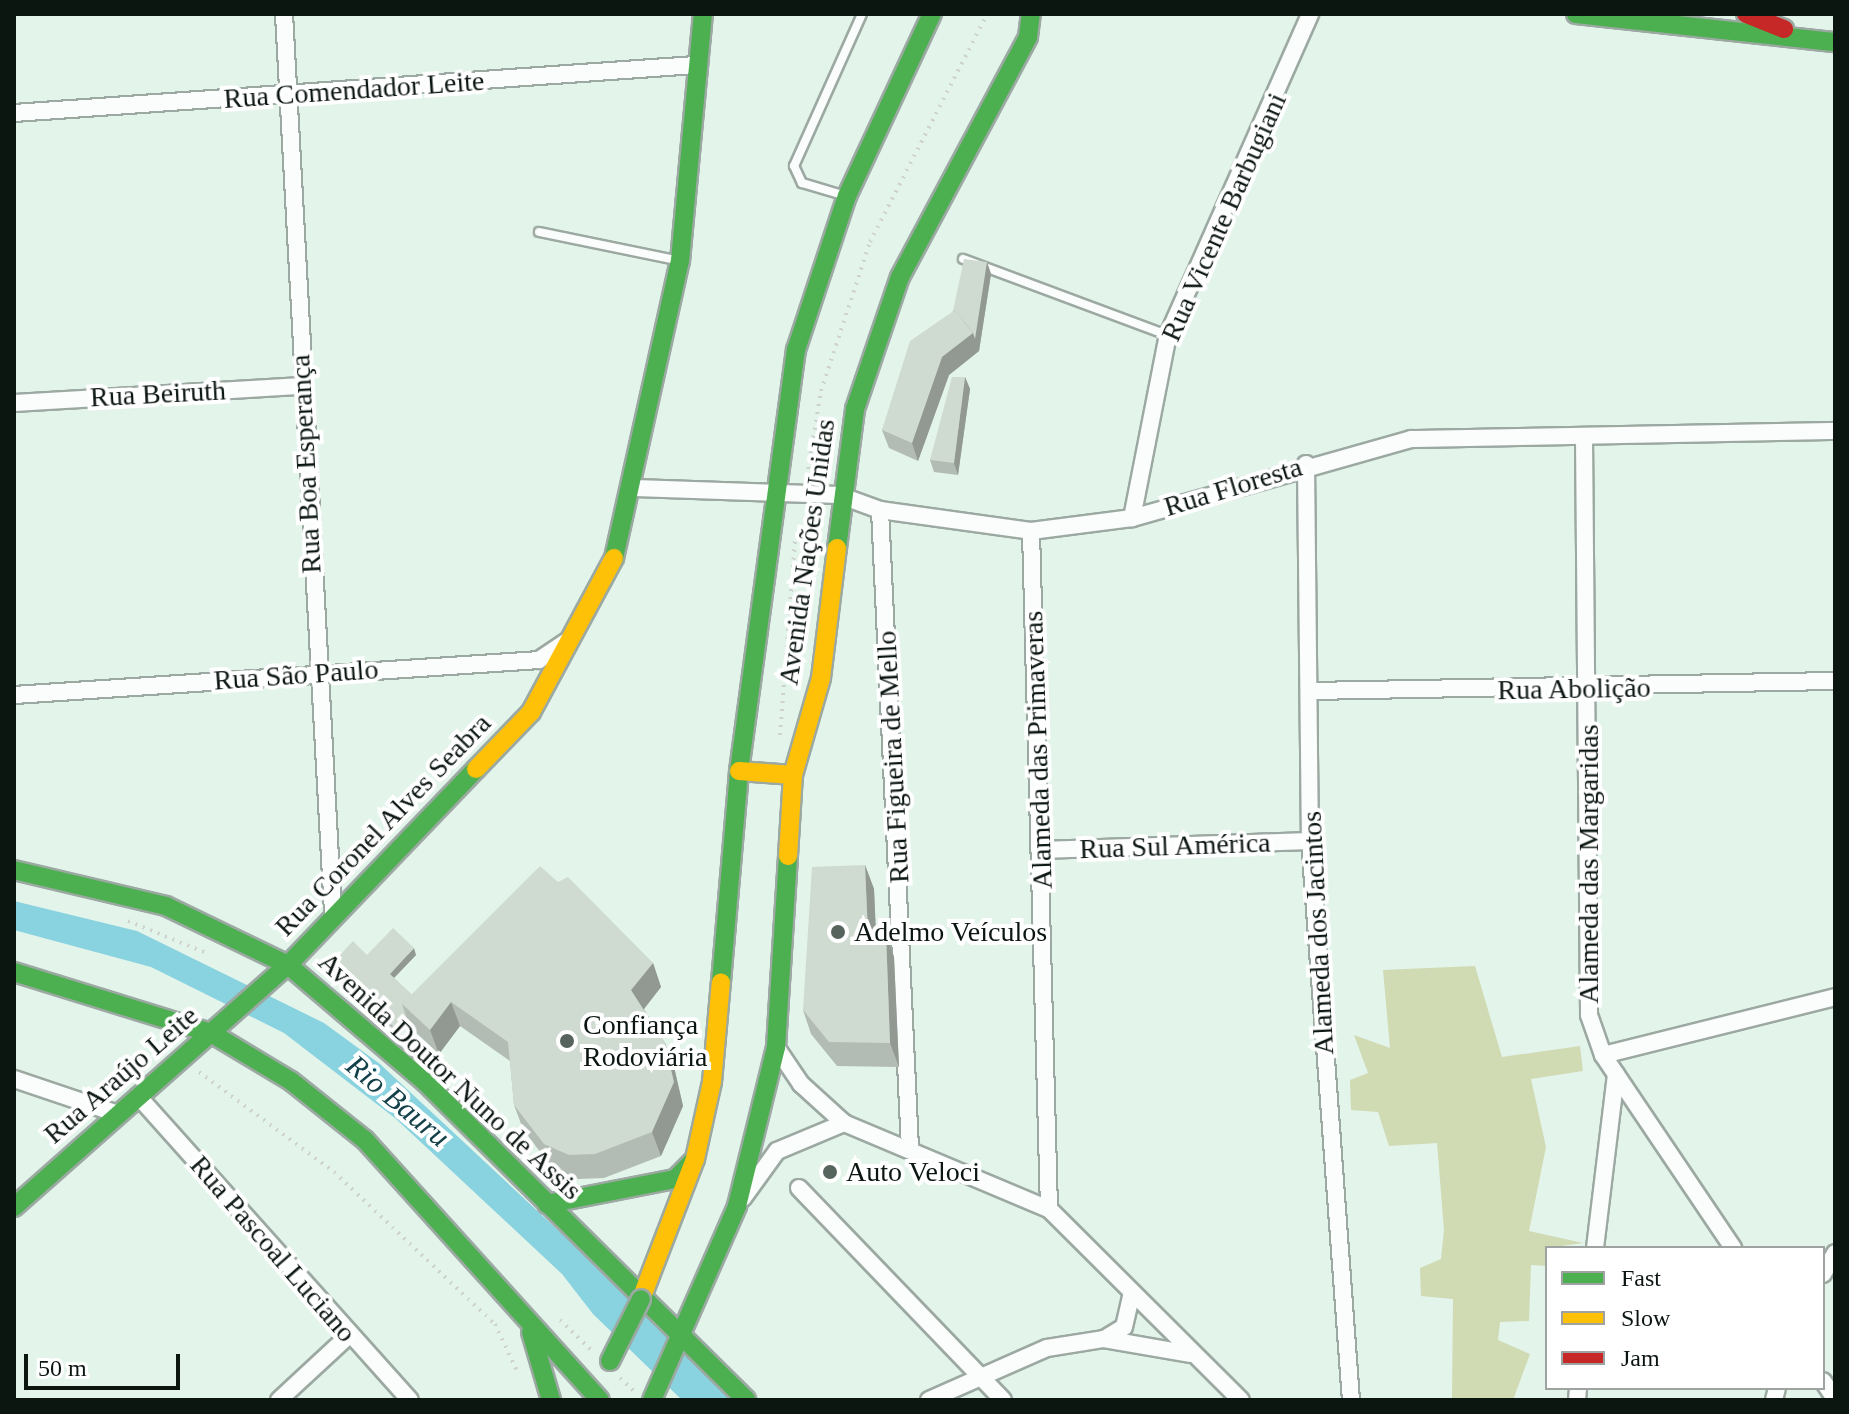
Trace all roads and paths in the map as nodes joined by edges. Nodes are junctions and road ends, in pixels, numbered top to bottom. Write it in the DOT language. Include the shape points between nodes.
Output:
graph roads {
  1 [pos="284,14"];
  2 [pos="703,14"];
  3 [pos="862,14"];
  4 [pos="932,14"];
  5 [pos="1031,14"];
  6 [pos="1310,14"];
  7 [pos="1576,14"];
  8 [pos="1746,14"];
  9 [pos="1830,42"];
  10 [pos="695,65"];
  11 [pos="290,95"];
  12 [pos="14,113"];
  13 [pos="847,196"];
  14 [pos="539,232"];
  15 [pos="963,259"];
  16 [pos="680,261"];
  17 [pos="1168,335"];
  18 [pos="302,386"];
  19 [pos="14,403"];
  20 [pos="1835,431"];
  21 [pos="1584,438"];
  22 [pos="1306,464"];
  23 [pos="635,488"];
  24 [pos="773,490"];
  25 [pos="839,495"];
  26 [pos="880,510"];
  27 [pos="1132,518"];
  28 [pos="1031,531"];
  29 [pos="572,638"];
  30 [pos="316,674"];
  31 [pos="1835,681"];
  32 [pos="1312,691"];
  33 [pos="1588,691"];
  34 [pos="14,695"];
  35 [pos="739,771"];
  36 [pos="793,775"];
  37 [pos="1310,841"];
  38 [pos="1041,850"];
  39 [pos="14,870"];
  40 [pos="333,914"];
  41 [pos="120,918"];
  42 [pos="219,958"];
  43 [pos="288,965"];
  44 [pos="14,972"];
  45 [pos="1835,997"];
  46 [pos="229,1016"];
  47 [pos="211,1033"];
  48 [pos="776,1047"];
  49 [pos="1603,1055"];
  50 [pos="181,1058"];
  51 [pos="1616,1074"];
  52 [pos="14,1079"];
  53 [pos="138,1096"];
  54 [pos="118,1114"];
  55 [pos="844,1123"];
  56 [pos="910,1148"];
  57 [pos="695,1159"];
  58 [pos="799,1188"];
  59 [pos="547,1204"];
  60 [pos="737,1206"];
  61 [pos="14,1207"];
  62 [pos="1049,1209"];
  63 [pos="1595,1246"];
  64 [pos="1732,1246"];
  65 [pos="1835,1253"];
  66 [pos="1825,1270"];
  67 [pos="642,1296"];
  68 [pos="1131,1296"];
  69 [pos="531,1330"];
  70 [pos="348,1336"];
  71 [pos="682,1339"];
  72 [pos="1104,1339"];
  73 [pos="1190,1354"];
  74 [pos="980,1374"];
  75 [pos="521,1381"];
  76 [pos="597,1399"];
  77 [pos="279,1400"];
  78 [pos="410,1400"];
  79 [pos="551,1400"];
  80 [pos="652,1400"];
  81 [pos="746,1400"];
  82 [pos="929,1400"];
  83 [pos="1003,1400"];
  84 [pos="1241,1400"];
  85 [pos="1351,1400"];
  1 -- 11 [label="street, Rua Boa Esperança"];
  2 -- 10 [label="main road, Rua Coronel Alves Seabra"];
  3 -- 13 [label="lane" via="794,166 802,183"];
  4 -- 13 [label="main road, Avenida Nações Unidas"];
  5 -- 25 [label="main road, Avenida Nações Unidas" via="1028,37 900,277 855,409"];
  6 -- 17 [label="street, Rua Vicente Barbugiani"];
  7 -- 9 [label="main road"];
  8 -- 9 [label="main road"];
  10 -- 11 [label="street, Rua Comendador Leite"];
  10 -- 16 [label="main road, Rua Coronel Alves Seabra"];
  11 -- 12 [label="street, Rua Comendador Leite"];
  11 -- 18 [label="street, Rua Boa Esperança"];
  13 -- 24 [label="main road, Avenida Nações Unidas" via="796,350"];
  14 -- 16 [label="lane"];
  15 -- 17 [label="lane"];
  16 -- 23 [label="main road, Rua Coronel Alves Seabra"];
  17 -- 27 [label="street, Rua Vicente Barbugiani"];
  18 -- 19 [label="street, Rua Beiruth"];
  18 -- 30 [label="street, Rua Boa Esperança"];
  20 -- 21 [label="street, Rua Floresta"];
  21 -- 22 [label="street, Rua Floresta" via="1411,439"];
  21 -- 33 [label="street, Alameda das Margaridas"];
  22 -- 27 [label="street, Rua Floresta"];
  22 -- 32 [label="street, Alameda dos Jacintos"];
  23 -- 24 [label="street, Rua Floresta"];
  23 -- 29 [label="main road, Rua Coronel Alves Seabra" via="612,565"];
  24 -- 25 [label="street, Rua Floresta"];
  24 -- 35 [label="main road, Avenida Nações Unidas" via="768,596"];
  25 -- 26 [label="street, Rua Floresta"];
  25 -- 36 [label="main road, Avenida Nações Unidas" via="821,678"];
  26 -- 28 [label="street, Rua Floresta"];
  26 -- 56 [label="street, Rua Figueira de Mello"];
  27 -- 28 [label="street, Rua Floresta"];
  28 -- 38 [label="street, Alameda das Primaveras"];
  29 -- 30 [label="street, Rua São Paulo" via="539,660"];
  29 -- 40 [label="main road, Rua Coronel Alves Seabra" via="531,712 405,850"];
  30 -- 34 [label="street, Rua São Paulo"];
  30 -- 40 [label="street, Rua Boa Esperança"];
  31 -- 33 [label="street, Rua Abolição"];
  32 -- 33 [label="street, Rua Abolição"];
  32 -- 37 [label="street, Alameda dos Jacintos"];
  33 -- 49 [label="street, Alameda das Margaridas" via="1589,1015"];
  35 -- 36 [label="main road"];
  35 -- 57 [label="main road, Avenida Nações Unidas" via="719,1031"];
  36 -- 48 [label="main road, Avenida Nações Unidas"];
  37 -- 38 [label="street, Rua Sul América"];
  37 -- 85 [label="street, Alameda dos Jacintos"];
  38 -- 62 [label="street, Alameda das Primaveras"];
  39 -- 43 [label="main road, Avenida Doutor Nuno de Assis" via="166,906"];
  40 -- 43 [label="main road, Rua Coronel Alves Seabra"];
  41 -- 42 [label="path"];
  43 -- 46 [label="main road, Rua Coronel Alves Seabra"];
  43 -- 59 [label="main road, Avenida Doutor Nuno de Assis" via="425,1082"];
  44 -- 47 [label="main road"];
  45 -- 49 [label="street"];
  46 -- 47 [label="main road, Rua Araújo Leite"];
  47 -- 50 [label="main road, Rua Araújo Leite"];
  47 -- 69 [label="main road" via="291,1081 365,1140"];
  48 -- 55 [label="street" via="801,1084"];
  48 -- 60 [label="main road, Avenida Nações Unidas"];
  49 -- 51 [label="street, Alameda das Margaridas"];
  50 -- 53 [label="main road, Rua Araújo Leite"];
  50 -- 75 [label="path" via="334,1172 495,1324"];
  51 -- 63 [label="street"];
  51 -- 64 [label="street, Alameda das Margaridas"];
  52 -- 54 [label="street"];
  53 -- 54 [label="main road, Rua Araújo Leite"];
  53 -- 70 [label="street, Rua Pascoal Luciano"];
  54 -- 61 [label="main road, Rua Araújo Leite"];
  55 -- 56 [label="street"];
  55 -- 60 [label="street" via="777,1151"];
  56 -- 62 [label="street"];
  57 -- 59 [label="main road" via="675,1179"];
  57 -- 67 [label="main road, Avenida Nações Unidas"];
  58 -- 74 [label="street"];
  59 -- 67 [label="main road, Avenida Doutor Nuno de Assis"];
  60 -- 71 [label="main road, Avenida Nações Unidas"];
  62 -- 68 [label="street"];
  65 -- 66 [label="street"];
  67 -- 71 [label="main road, Avenida Doutor Nuno de Assis"];
  67 -- 76 [label="main road, Avenida Nações Unidas, bridge"];
  68 -- 72 [label="street" via="1124,1327"];
  68 -- 73 [label="street"];
  69 -- 76 [label="main road"];
  69 -- 79 [label="main road"];
  70 -- 77 [label="street"];
  70 -- 78 [label="street, Rua Pascoal Luciano"];
  71 -- 80 [label="main road, Avenida Nações Unidas"];
  71 -- 81 [label="main road, Avenida Doutor Nuno de Assis"];
  72 -- 73 [label="street"];
  72 -- 74 [label="street" via="1047,1348"];
  73 -- 84 [label="street"];
  74 -- 82 [label="street"];
  74 -- 83 [label="street"];
}
